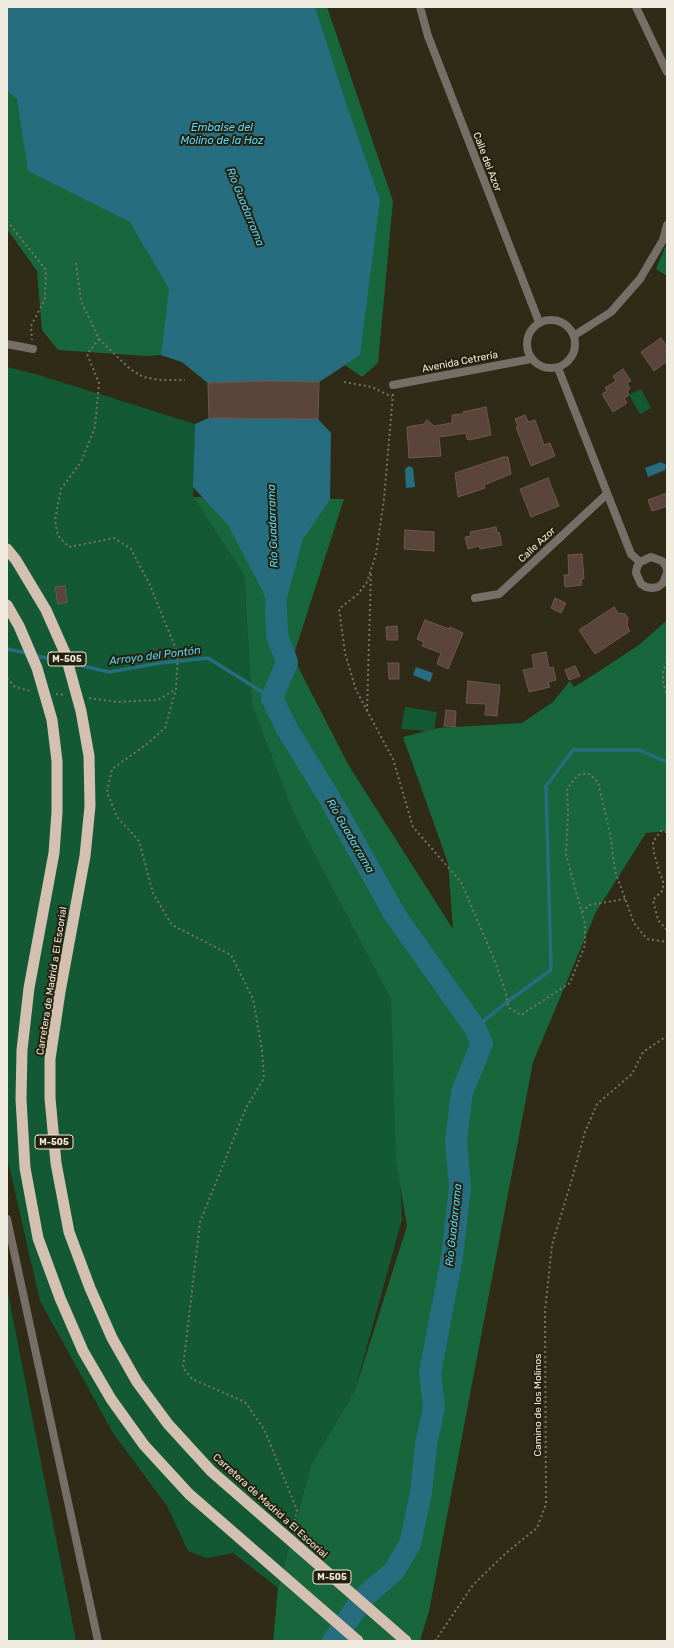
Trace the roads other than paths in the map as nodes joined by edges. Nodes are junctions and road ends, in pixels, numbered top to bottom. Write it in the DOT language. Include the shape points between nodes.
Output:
graph roads {
  1 [pos="420,7"];
  2 [pos="636,7"];
  3 [pos="667,72"];
  4 [pos="667,225"];
  5 [pos="539,322"];
  6 [pos="574,335"];
  7 [pos="7,344"];
  8 [pos="33,349"];
  9 [pos="531,359"];
  10 [pos="558,368"];
  11 [pos="393,385"];
  12 [pos="607,494"];
  13 [pos="7,541"];
  14 [pos="7,549"];
  15 [pos="16,560"];
  16 [pos="640,562"];
  17 [pos="667,572"];
  18 [pos="476,598"];
  19 [pos="7,605"];
  20 [pos="7,1219"];
  21 [pos="98,1641"];
  22 [pos="358,1641"];
  23 [pos="406,1641"];
  1 -- 5 [label="street, Calle del Azor" via="428,36"];
  2 -- 3 [label="street"];
  4 -- 6 [label="street" via="663,240 640,279 611,312"];
  5 -- 6 [label="street" via="549,319 560,321 569,326"];
  5 -- 9 [label="street" via="531,329 527,339"];
  6 -- 10 [label="street" via="576,345 573,355 567,363"];
  7 -- 8 [label="street"];
  9 -- 10 [label="street" via="543,367"];
  9 -- 11 [label="street, Avenida Cetrería"];
  10 -- 12 [label="street"];
  12 -- 16 [label="street" via="631,554"];
  12 -- 18 [label="street, Calle Azor" via="499,594"];
  13 -- 15 [label="highway, M-505"];
  14 -- 15 [label="highway, Carretera de Madrid a El Escorial / M-505"];
  15 -- 23 [label="highway, Carretera de Madrid a El Escorial / M-505" via="46,610 65,653 90,756 90,806 85,856 60,992 50,1067 56,1163 69,1232 112,1338 138,1382 168,1424 211,1471"];
  16 -- 17 [label="street" via="651,556 657,558 666,566"];
  16 -- 17 [label="street" via="636,573 641,584 646,587 663,583"];
  19 -- 22 [label="highway, Carretera de Madrid a El Escorial / M-505" via="37,668 52,720 57,761 54,853 29,988 22,1050 21,1099 25,1168 38,1238 83,1351 144,1445 189,1494"];
  20 -- 21 [label="street"];
}
